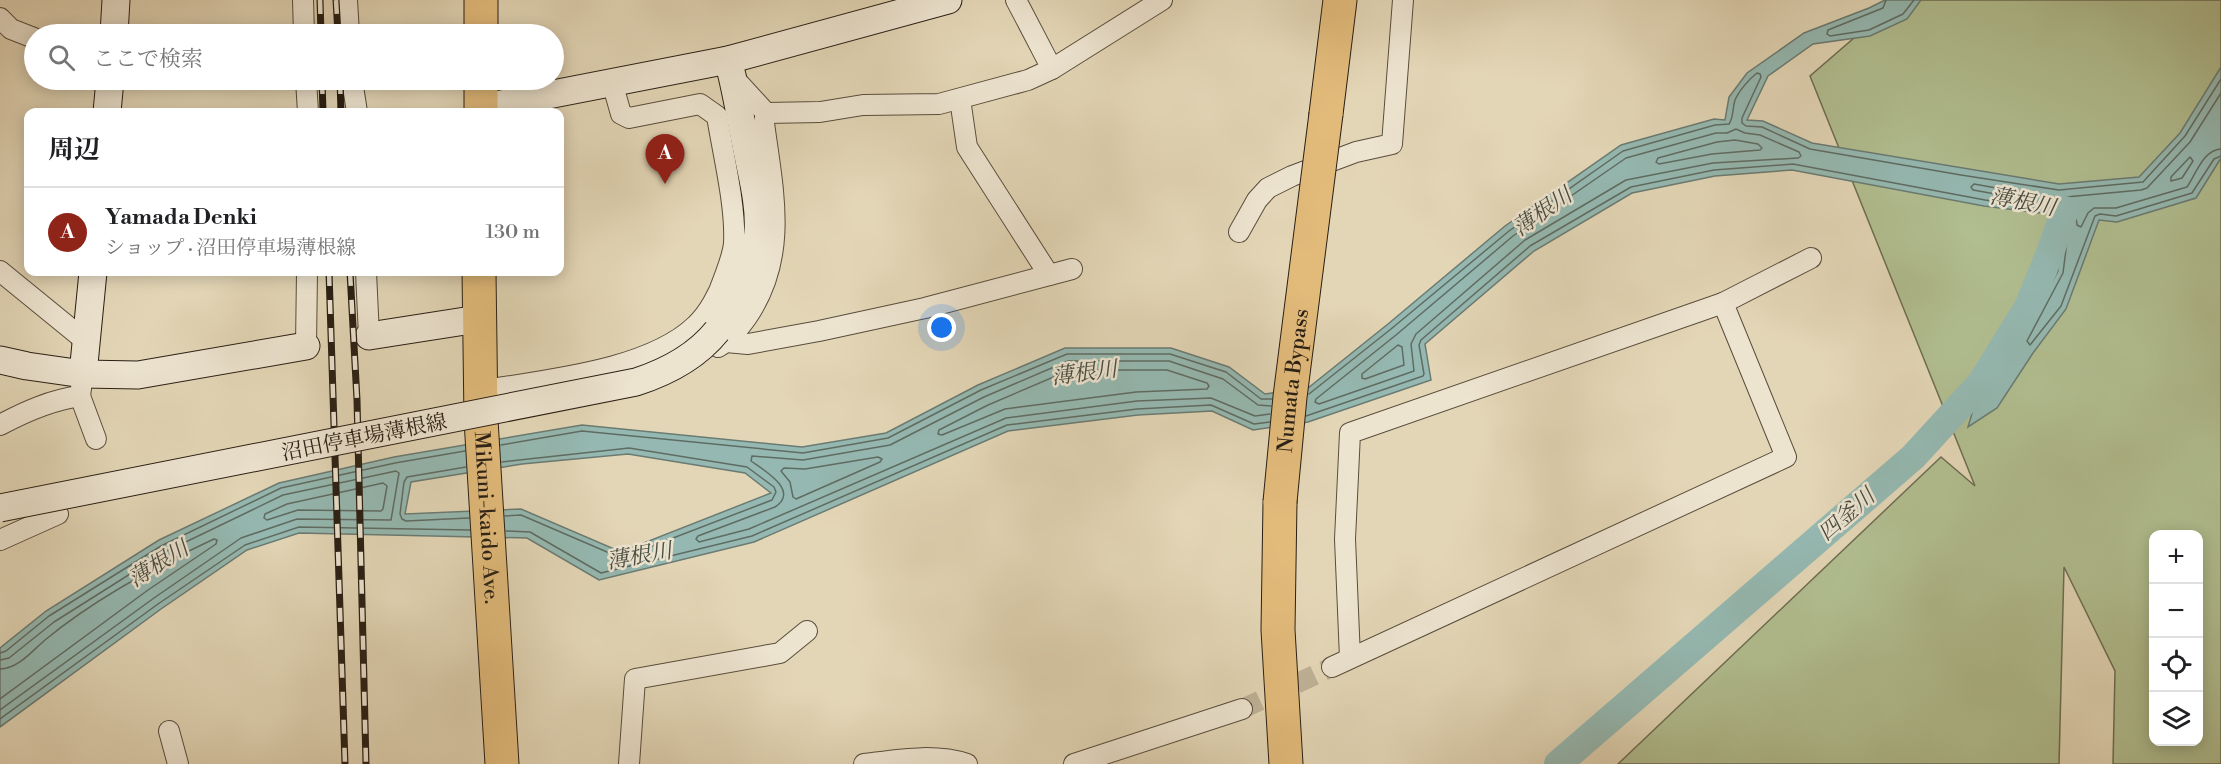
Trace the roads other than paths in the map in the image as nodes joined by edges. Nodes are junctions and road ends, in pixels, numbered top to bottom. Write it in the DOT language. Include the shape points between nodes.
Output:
graph roads {
  1 [pos="116,0"];
  2 [pos="303,0"];
  3 [pos="347,0"];
  4 [pos="481,0"];
  5 [pos="948,0"];
  6 [pos="1016,0"];
  7 [pos="1162,0"];
  8 [pos="1340,0"];
  9 [pos="1403,0"];
  10 [pos="0,18"];
  11 [pos="115,24"];
  12 [pos="304,24"];
  13 [pos="348,24"];
  14 [pos="481,24"];
  15 [pos="24,34"];
  16 [pos="730,68"];
  17 [pos="1052,69"];
  18 [pos="612,82"];
  19 [pos="564,89"];
  20 [pos="109,90"];
  21 [pos="307,90"];
  22 [pos="354,90"];
  23 [pos="554,90"];
  24 [pos="960,99"];
  25 [pos="481,100"];
  26 [pos="107,108"];
  27 [pos="308,108"];
  28 [pos="356,108"];
  29 [pos="766,114"];
  30 [pos="1239,232"];
  31 [pos="1811,258"];
  32 [pos="1072,269"];
  33 [pos="0,271"];
  34 [pos="1049,275"];
  35 [pos="93,276"];
  36 [pos="308,276"];
  37 [pos="366,276"];
  38 [pos="479,276"];
  39 [pos="1723,303"];
  40 [pos="478,319"];
  41 [pos="369,336"];
  42 [pos="722,337"];
  43 [pos="87,342"];
  44 [pos="306,346"];
  45 [pos="661,349"];
  46 [pos="0,360"];
  47 [pos="82,385"];
  48 [pos="480,406"];
  49 [pos="0,425"];
  50 [pos="96,439"];
  51 [pos="0,508"];
  52 [pos="58,514"];
  53 [pos="0,540"];
  54 [pos="807,631"];
  55 [pos="1350,658"];
  56 [pos="1332,667"];
  57 [pos="1242,709"];
  58 [pos="169,731"];
  59 [pos="178,764"];
  60 [pos="502,764"];
  61 [pos="630,764"];
  62 [pos="864,764"];
  63 [pos="967,764"];
  64 [pos="1074,764"];
  65 [pos="1286,764"];
  1 -- 11 [label="main road"];
  2 -- 12 [label="street"];
  3 -- 13 [label="street"];
  4 -- 14 [label="highway"];
  5 -- 16 [label="main road"];
  6 -- 17 [label="street"];
  7 -- 17 [label="street"];
  8 -- 65 [label="highway, Numata Bypass, bridge" via="1280,502 1278,630"];
  9 -- 30 [label="street" via="1392,144 1356,152 1268,188"];
  10 -- 15 [label="street" via="11,29"];
  16 -- 18 [label="main road"];
  16 -- 29 [label="street"];
  16 -- 42 [label="main road, 沼田停車場薄根線" via="758,231 747,280"];
  17 -- 24 [label="street" via="1028,80"];
  18 -- 19 [label="main road"];
  18 -- 45 [label="street" via="621,114 629,118 700,104 717,116 734,246 722,286 710,307 696,325"];
  20 -- 26 [label="main road"];
  21 -- 27 [label="street"];
  22 -- 28 [label="street"];
  23 -- 25 [label="main road"];
  24 -- 29 [label="street" via="939,104 863,105"];
  24 -- 34 [label="street" via="967,147"];
  29 -- 42 [label="street" via="775,243 764,286 754,306"];
  31 -- 39 [label="street"];
  32 -- 34 [label="street"];
  33 -- 43 [label="street"];
  34 -- 42 [label="street" via="819,331 748,344"];
  35 -- 43 [label="main road"];
  36 -- 44 [label="street"];
  37 -- 41 [label="street"];
  38 -- 40 [label="highway, Mikuni-kaido Ave."];
  39 -- 55 [label="street" via="1350,433 1345,540"];
  39 -- 55 [label="street" via="1786,457"];
  40 -- 41 [label="main road"];
  40 -- 48 [label="highway, Mikuni-kaido Ave."];
  42 -- 45 [label="street" via="718,347"];
  42 -- 51 [label="main road, 沼田停車場薄根線, bridge" via="680,363 636,382"];
  43 -- 47 [label="main road"];
  44 -- 47 [label="main road"];
  45 -- 48 [label="street" via="643,358 581,373"];
  46 -- 47 [label="main road"];
  47 -- 49 [label="street"];
  47 -- 50 [label="street"];
  48 -- 60 [label="highway, Mikuni-kaido Ave."];
  52 -- 53 [label="street"];
  54 -- 61 [label="street" via="780,653 635,680"];
  55 -- 56 [label="street"];
  57 -- 64 [label="street"];
  58 -- 59 [label="street"];
  62 -- 63 [label="street" via="916,758 953,759"];
}
